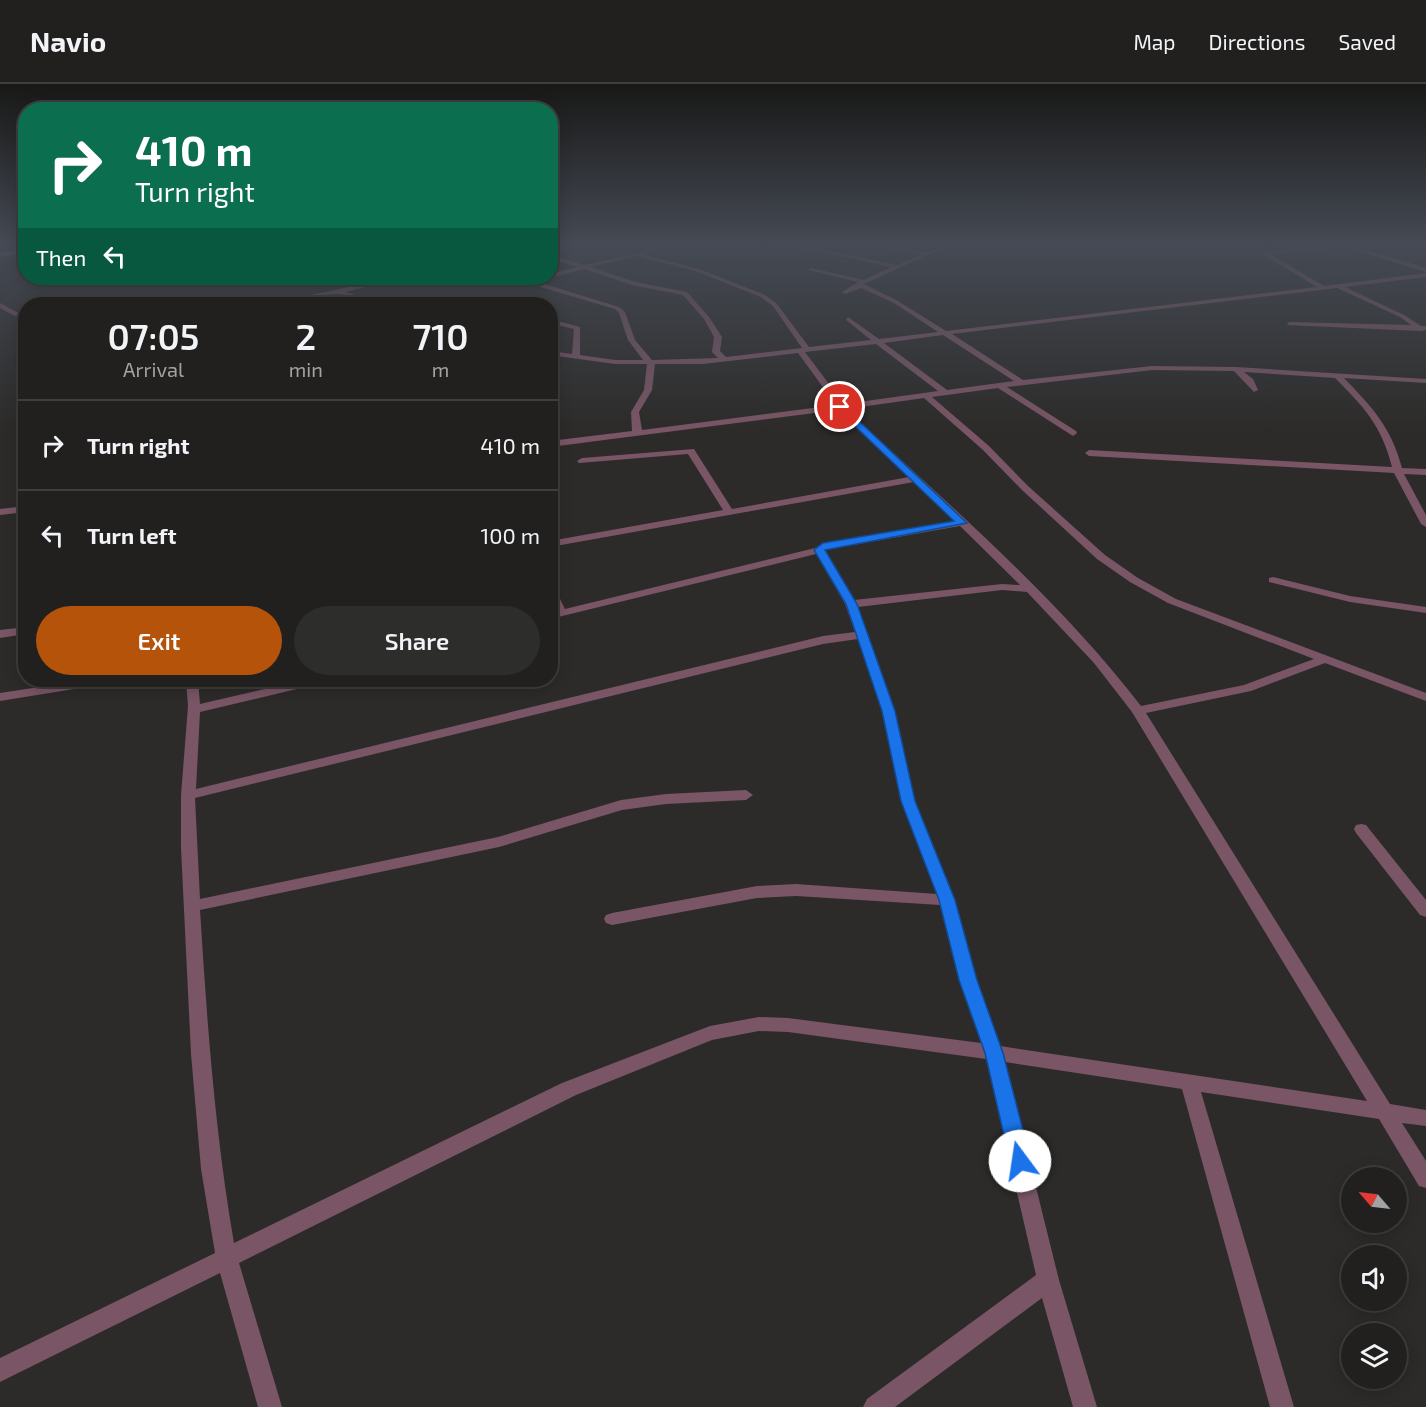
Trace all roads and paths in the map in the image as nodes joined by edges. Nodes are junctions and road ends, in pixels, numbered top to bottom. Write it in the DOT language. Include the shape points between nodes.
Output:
graph roads {
  1 [pos="3,307"];
  2 [pos="614,307"];
  3 [pos="696,307"];
  4 [pos="776,307"];
  5 [pos="903,307"];
  6 [pos="1166,307"];
  7 [pos="1383,307"];
  8 [pos="18,315"];
  9 [pos="848,319"];
  10 [pos="558,323"];
  11 [pos="1289,324"];
  12 [pos="1424,331"];
  13 [pos="945,333"];
  14 [pos="876,341"];
  15 [pos="803,350"];
  16 [pos="558,354"];
  17 [pos="576,355"];
  18 [pos="724,359"];
  19 [pos="651,363"];
  20 [pos="1236,369"];
  21 [pos="1337,375"];
  22 [pos="1426,381"];
  23 [pos="1021,382"];
  24 [pos="999,385"];
  25 [pos="1254,390"];
  26 [pos="944,392"];
  27 [pos="925,395"];
  28 [pos="841,407"];
  29 [pos="1073,433"];
  30 [pos="635,434"];
  31 [pos="558,443"];
  32 [pos="1089,453"];
  33 [pos="582,461"];
  34 [pos="1398,471"];
  35 [pos="1426,472"];
  36 [pos="915,479"];
  37 [pos="18,510"];
  38 [pos="0,512"];
  39 [pos="729,512"];
  40 [pos="962,523"];
  41 [pos="1426,524"];
  42 [pos="558,543"];
  43 [pos="819,550"];
  44 [pos="1273,580"];
  45 [pos="1031,589"];
  46 [pos="851,604"];
  47 [pos="1426,610"];
  48 [pos="558,614"];
  49 [pos="18,631"];
  50 [pos="0,634"];
  51 [pos="862,635"];
  52 [pos="1327,658"];
  53 [pos="64,687"];
  54 [pos="192,687"];
  55 [pos="289,687"];
  56 [pos="1426,697"];
  57 [pos="0,698"];
  58 [pos="194,710"];
  59 [pos="1138,711"];
  60 [pos="188,795"];
  61 [pos="746,795"];
  62 [pos="1361,830"];
  63 [pos="947,900"];
  64 [pos="194,906"];
  65 [pos="1426,911"];
  66 [pos="612,919"];
  67 [pos="994,1053"];
  68 [pos="1189,1082"];
  69 [pos="1383,1112"];
  70 [pos="1426,1118"];
  71 [pos="1426,1179"];
  72 [pos="226,1257"];
  73 [pos="1048,1280"];
  74 [pos="0,1370"];
  75 [pos="270,1407"];
  76 [pos="875,1407"];
  77 [pos="1085,1407"];
  78 [pos="1282,1407"];
  1 -- 8 [label="street"];
  2 -- 19 [label="street" via="621,309 625,328 641,355"];
  3 -- 18 [label="street" via="718,337 716,352"];
  4 -- 15 [label="street"];
  5 -- 13 [label="street"];
  6 -- 13 [label="street"];
  7 -- 12 [label="street"];
  9 -- 14 [label="street"];
  10 -- 17 [label="street" via="578,328"];
  11 -- 12 [label="street"];
  13 -- 14 [label="street"];
  13 -- 23 [label="street"];
  14 -- 15 [label="street"];
  14 -- 26 [label="street"];
  15 -- 18 [label="street"];
  15 -- 28 [label="street"];
  16 -- 17 [label="street"];
  17 -- 19 [label="street" via="615,363"];
  18 -- 19 [label="street"];
  19 -- 30 [label="street" via="647,393 635,410"];
  20 -- 21 [label="street"];
  20 -- 23 [label="street" via="1152,369"];
  20 -- 25 [label="street"];
  21 -- 22 [label="street"];
  21 -- 34 [label="street" via="1373,412 1392,447"];
  23 -- 24 [label="street"];
  24 -- 26 [label="street"];
  24 -- 29 [label="street"];
  26 -- 27 [label="street"];
  27 -- 28 [label="street"];
  27 -- 52 [label="street" via="1101,557 1134,580 1172,601"];
  28 -- 30 [label="street"];
  28 -- 36 [label="street"];
  30 -- 31 [label="street"];
  32 -- 34 [label="street"];
  33 -- 39 [label="street" via="691,451"];
  34 -- 35 [label="street"];
  34 -- 41 [label="street"];
  36 -- 39 [label="street"];
  36 -- 40 [label="street"];
  37 -- 38 [label="street"];
  39 -- 42 [label="street"];
  40 -- 43 [label="street" via="823,546"];
  40 -- 45 [label="street"];
  43 -- 46 [label="street"];
  43 -- 48 [label="street"];
  44 -- 47 [label="street" via="1350,599"];
  45 -- 46 [label="street" via="1002,587"];
  45 -- 59 [label="street"];
  46 -- 51 [label="street"];
  49 -- 50 [label="street"];
  51 -- 60 [label="street" via="830,638"];
  51 -- 63 [label="street" via="889,711 908,801"];
  52 -- 56 [label="street"];
  52 -- 59 [label="street" via="1247,688"];
  53 -- 57 [label="street"];
  54 -- 58 [label="street"];
  55 -- 58 [label="street"];
  58 -- 60 [label="street"];
  59 -- 69 [label="street"];
  60 -- 64 [label="street"];
  61 -- 64 [label="street" via="666,799 621,806 499,842"];
  62 -- 65 [label="street"];
  63 -- 66 [label="street" via="796,890 757,892"];
  63 -- 67 [label="street" via="968,980"];
  64 -- 72 [label="street" via="200,1054 211,1169"];
  67 -- 68 [label="street"];
  67 -- 72 [label="street" via="788,1025 759,1024 710,1033 569,1089"];
  67 -- 73 [label="street"];
  68 -- 69 [label="street"];
  68 -- 78 [label="street"];
  69 -- 70 [label="street"];
  69 -- 71 [label="street"];
  72 -- 74 [label="street"];
  72 -- 75 [label="street"];
  73 -- 76 [label="street"];
  73 -- 77 [label="street"];
}
